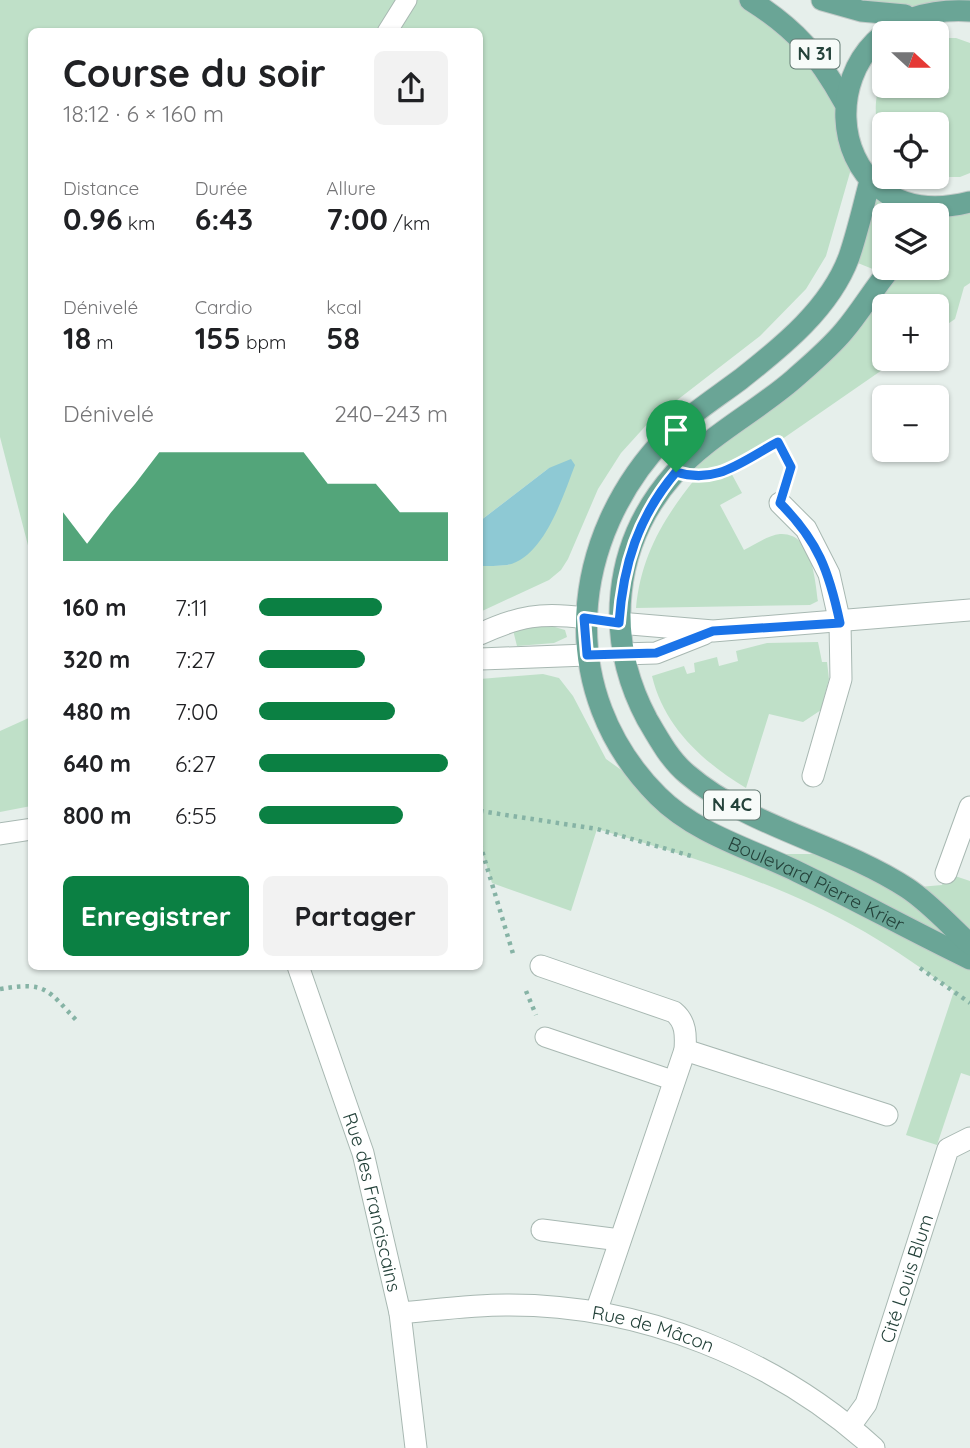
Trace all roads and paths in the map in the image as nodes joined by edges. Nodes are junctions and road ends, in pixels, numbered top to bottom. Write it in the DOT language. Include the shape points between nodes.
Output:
graph roads {
  1 [pos="407,0"];
  2 [pos="750,0"];
  3 [pos="822,0"];
  4 [pos="970,11"];
  5 [pos="905,15"];
  6 [pos="390,28"];
  7 [pos="844,103"];
  8 [pos="871,177"];
  9 [pos="952,210"];
  10 [pos="882,280"];
  11 [pos="676,472"];
  12 [pos="780,503"];
  13 [pos="970,610"];
  14 [pos="584,618"];
  15 [pos="619,623"];
  16 [pos="840,623"];
  17 [pos="713,631"];
  18 [pos="483,633"];
  19 [pos="622,654"];
  20 [pos="587,655"];
  21 [pos="483,659"];
  22 [pos="813,776"];
  23 [pos="970,807"];
  24 [pos="483,811"];
  25 [pos="28,830"];
  26 [pos="0,834"];
  27 [pos="483,854"];
  28 [pos="693,856"];
  29 [pos="946,873"];
  30 [pos="970,944"];
  31 [pos="970,959"];
  32 [pos="541,966"];
  33 [pos="299,970"];
  34 [pos="519,974"];
  35 [pos="0,989"];
  36 [pos="79,1023"];
  37 [pos="545,1037"];
  38 [pos="685,1050"];
  39 [pos="675,1081"];
  40 [pos="887,1115"];
  41 [pos="970,1138"];
  42 [pos="542,1230"];
  43 [pos="620,1240"];
  44 [pos="596,1312"];
  45 [pos="400,1313"];
  46 [pos="850,1426"];
  47 [pos="416,1448"];
  48 [pos="874,1448"];
  1 -- 6 [label="lane"];
  2 -- 7 [label="main road, N 31" via="806,42"];
  3 -- 5 [label="main road" via="861,11"];
  4 -- 5 [label="main road" via="946,7"];
  5 -- 7 [label="main road" via="861,50 849,75"];
  7 -- 8 [label="main road" via="846,130 855,155"];
  8 -- 9 [label="main road" via="895,195"];
  8 -- 14 [label="main road, Boulevard Pierre Krier / N 4C" via="848,259 820,308 774,354 671,433 638,467 600,540"];
  10 -- 11 [label="main road, Boulevard Pierre Krier / N 4C" via="843,332 793,380"];
  11 -- 12 [label="path" via="711,478 778,442 791,467"];
  11 -- 15 [label="main road, Boulevard Pierre Krier / N 4C" via="640,526 622,583"];
  12 -- 16 [label="street" via="806,529 829,573"];
  13 -- 16 [label="street"];
  14 -- 15 [label="main road"];
  14 -- 18 [label="street" via="530,615"];
  14 -- 20 [label="main road, Boulevard Pierre Krier / N 4C"];
  15 -- 17 [label="street"];
  15 -- 19 [label="main road, Boulevard Pierre Krier / N 4C"];
  16 -- 17 [label="street"];
  16 -- 22 [label="street" via="841,679"];
  17 -- 19 [label="street" via="656,653"];
  19 -- 20 [label="main road"];
  19 -- 30 [label="main road, Boulevard Pierre Krier / N 4C" via="628,680 649,723 686,774 733,806 812,839 908,888"];
  20 -- 21 [label="street"];
  20 -- 31 [label="main road, Boulevard Pierre Krier / N 4C" via="607,718 626,755 659,797 710,834 797,871"];
  23 -- 29 [label="street"];
  24 -- 28 [label="path" via="597,829"];
  25 -- 26 [label="street"];
  27 -- 34 [label="path"];
  32 -- 34 [label="path"];
  32 -- 38 [label="street" via="674,1012 683,1023"];
  33 -- 45 [label="street, Rue des Franciscains" via="363,1153"];
  34 -- 37 [label="path"];
  35 -- 36 [label="path" via="30,984 46,989"];
  37 -- 39 [label="lane"];
  38 -- 39 [label="street"];
  38 -- 40 [label="street"];
  39 -- 43 [label="street"];
  41 -- 46 [label="street, Cité Louis Blum" via="948,1149 866,1404"];
  42 -- 43 [label="street"];
  43 -- 44 [label="street"];
  44 -- 45 [label="street, Rue de Mâcon" via="507,1305"];
  44 -- 46 [label="street, Rue de Mâcon" via="679,1333 767,1370"];
  45 -- 47 [label="street, Rue des Franciscains"];
  46 -- 48 [label="street, Rue de Mâcon"];
}
